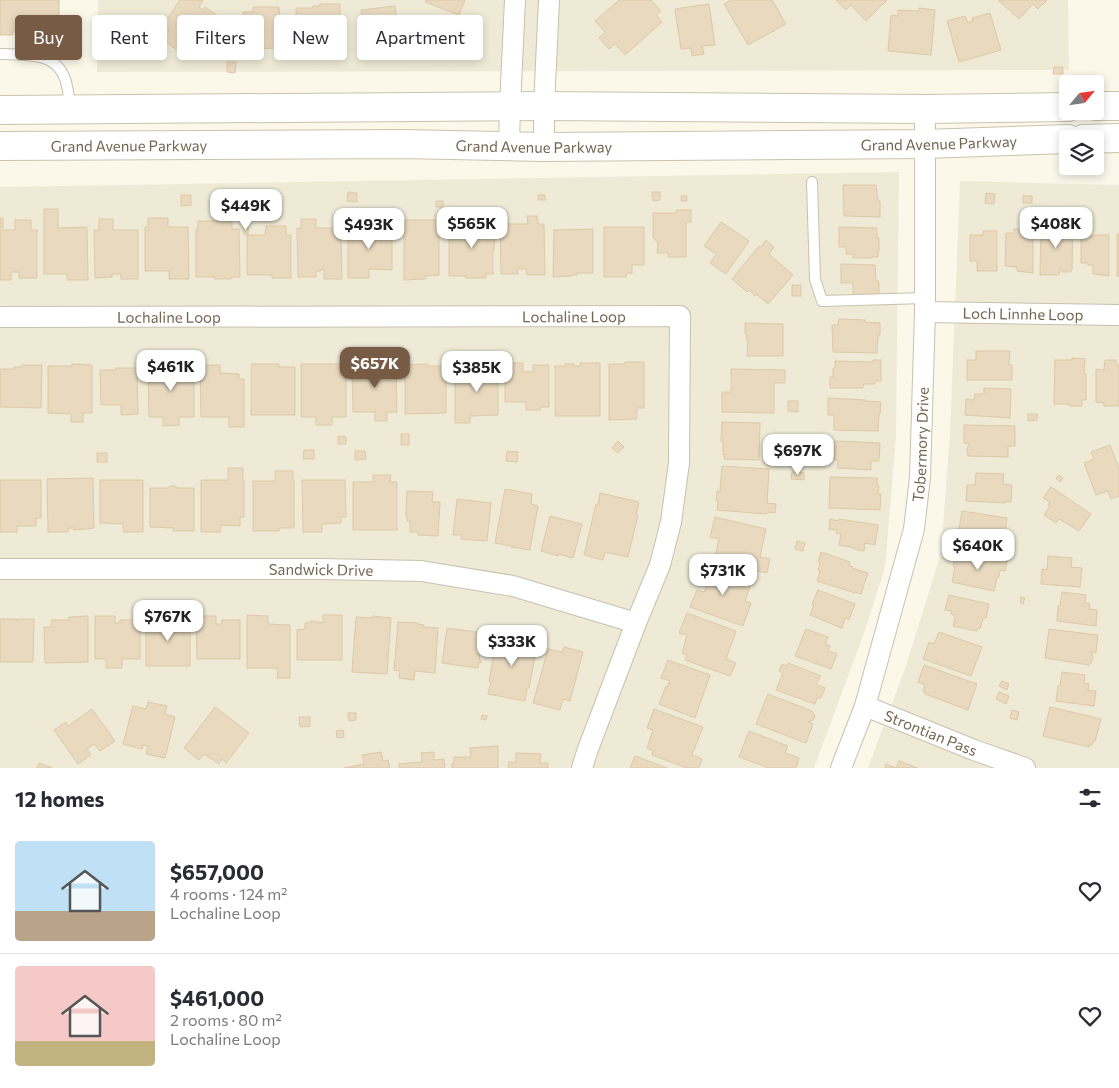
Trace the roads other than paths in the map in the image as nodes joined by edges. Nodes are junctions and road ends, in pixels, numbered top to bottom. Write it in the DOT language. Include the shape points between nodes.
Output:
graph roads {
  1 [pos="515,0"];
  2 [pos="549,0"];
  3 [pos="0,54"];
  4 [pos="510,106"];
  5 [pos="544,106"];
  6 [pos="1104,106"];
  7 [pos="1119,106"];
  8 [pos="1059,107"];
  9 [pos="924,108"];
  10 [pos="0,110"];
  11 [pos="69,110"];
  12 [pos="1104,138"];
  13 [pos="1119,138"];
  14 [pos="1059,139"];
  15 [pos="925,144"];
  16 [pos="0,146"];
  17 [pos="510,146"];
  18 [pos="544,147"];
  19 [pos="812,182"];
  20 [pos="925,305"];
  21 [pos="1119,315"];
  22 [pos="0,317"];
  23 [pos="0,569"];
  24 [pos="636,623"];
  25 [pos="865,706"];
  26 [pos="582,768"];
  27 [pos="841,768"];
  28 [pos="1025,768"];
  1 -- 4 [label="street"];
  2 -- 5 [label="street"];
  3 -- 11 [label="lane" via="41,56 52,61 65,80"];
  4 -- 5 [label="main road"];
  4 -- 11 [label="main road"];
  4 -- 17 [label="street"];
  5 -- 9 [label="main road"];
  5 -- 18 [label="street"];
  6 -- 7 [label="main road"];
  8 -- 9 [label="main road"];
  9 -- 15 [label="street, Tobermory Drive"];
  10 -- 11 [label="main road"];
  12 -- 13 [label="main road"];
  14 -- 15 [label="main road, Grand Avenue Parkway"];
  15 -- 18 [label="main road, Grand Avenue Parkway"];
  15 -- 20 [label="street, Tobermory Drive"];
  16 -- 17 [label="main road, Grand Avenue Parkway"];
  17 -- 18 [label="main road, Grand Avenue Parkway"];
  19 -- 20 [label="lane" via="814,279 822,301"];
  20 -- 21 [label="street, Loch Linnhe Loop"];
  20 -- 25 [label="street, Tobermory Drive" via="920,477 914,529"];
  22 -- 24 [label="street, Lochaline Loop" via="680,316 679,463 675,493 660,565"];
  23 -- 24 [label="street, Sandwick Drive" via="421,572 513,586"];
  24 -- 26 [label="street, Lochaline Loop"];
  25 -- 27 [label="street, Tobermory Drive"];
  25 -- 28 [label="street, Strontian Pass"];
}
